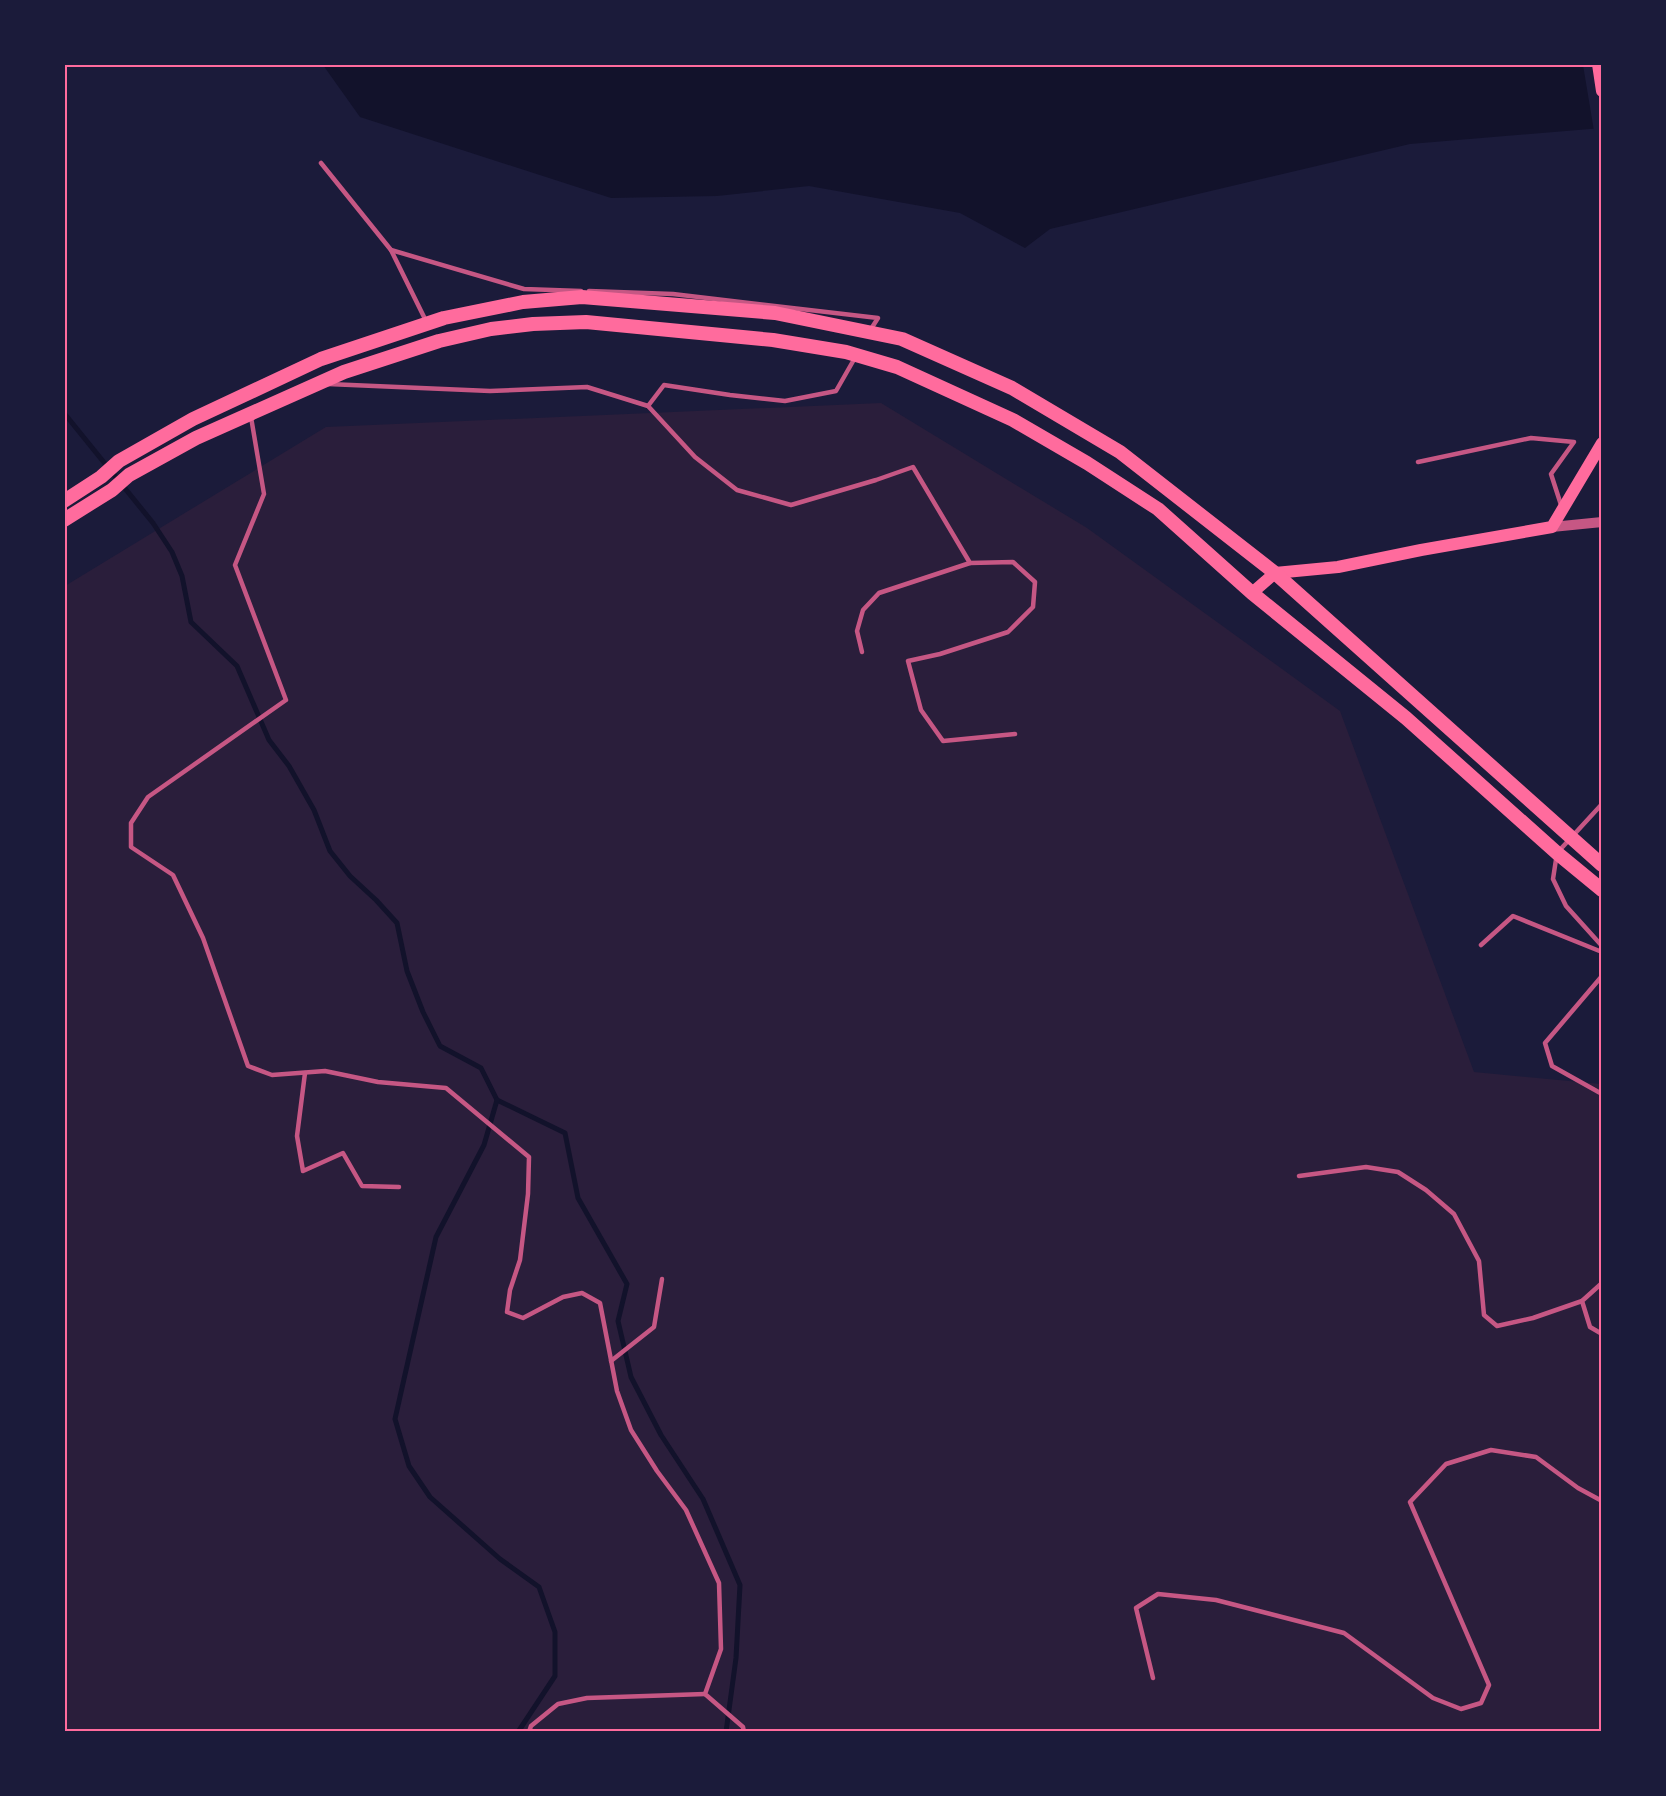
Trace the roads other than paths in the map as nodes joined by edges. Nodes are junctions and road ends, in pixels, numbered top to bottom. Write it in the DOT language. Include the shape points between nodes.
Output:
graph roads {
  1 [pos="1598,64"];
  2 [pos="1602,91"];
  3 [pos="321,163"];
  4 [pos="391,250"];
  5 [pos="428,323"];
  6 [pos="870,332"];
  7 [pos="856,355"];
  8 [pos="319,384"];
  9 [pos="648,406"];
  10 [pos="250,414"];
  11 [pos="1602,443"];
  12 [pos="1418,462"];
  13 [pos="64,501"];
  14 [pos="1562,510"];
  15 [pos="64,520"];
  16 [pos="1602,522"];
  17 [pos="1552,528"];
  18 [pos="970,563"];
  19 [pos="1275,573"];
  20 [pos="1252,593"];
  21 [pos="862,652"];
  22 [pos="1015,734"];
  23 [pos="1602,804"];
  24 [pos="1570,838"];
  25 [pos="1557,854"];
  26 [pos="1602,865"];
  27 [pos="1602,890"];
  28 [pos="1481,945"];
  29 [pos="1602,946"];
  30 [pos="1602,952"];
  31 [pos="1602,976"];
  32 [pos="305,1073"];
  33 [pos="1602,1094"];
  34 [pos="1299,1176"];
  35 [pos="399,1187"];
  36 [pos="662,1279"];
  37 [pos="1602,1283"];
  38 [pos="1582,1301"];
  39 [pos="1602,1334"];
  40 [pos="613,1359"];
  41 [pos="1602,1501"];
  42 [pos="1153,1678"];
  43 [pos="705,1694"];
  44 [pos="529,1731"];
  45 [pos="744,1731"];
  1 -- 2 [label="main road"];
  3 -- 4 [label="lane"];
  4 -- 5 [label="lane"];
  4 -- 6 [label="lane" via="524,289 673,294 878,318"];
  5 -- 6 [label="main road" via="522,302 582,297 775,313"];
  5 -- 13 [label="main road" via="321,359 193,419 119,461"];
  6 -- 19 [label="main road" via="902,339 1012,388 1120,452"];
  7 -- 8 [label="main road" via="773,340 656,328 586,322 534,324 439,341"];
  7 -- 9 [label="lane" via="836,391 784,400 664,385"];
  7 -- 20 [label="main road" via="897,367 1013,420 1087,463 1158,509"];
  8 -- 9 [label="lane" via="490,391 587,387"];
  8 -- 10 [label="main road"];
  9 -- 18 [label="lane" via="694,457 737,490 791,505 913,467"];
  10 -- 15 [label="main road" via="129,475"];
  10 -- 32 [label="lane" via="264,494 235,565 286,700 148,797 131,823 131,847 173,875 203,938 248,1065 272,1075"];
  11 -- 14 [label="main road"];
  12 -- 14 [label="lane" via="1531,438 1575,442 1551,474"];
  14 -- 17 [label="main road"];
  16 -- 17 [label="street"];
  17 -- 19 [label="main road" via="1338,567"];
  18 -- 21 [label="lane" via="879,592 863,610 857,631"];
  18 -- 22 [label="lane" via="1013,562 1035,582 1033,608 1008,632 908,661 921,710 943,741"];
  19 -- 20 [label="main road"];
  19 -- 24 [label="main road"];
  20 -- 25 [label="main road" via="1406,718"];
  23 -- 24 [label="lane"];
  24 -- 25 [label="lane"];
  24 -- 26 [label="main road"];
  25 -- 27 [label="main road"];
  25 -- 29 [label="lane" via="1553,879 1566,906"];
  28 -- 30 [label="lane" via="1513,916"];
  31 -- 33 [label="lane" via="1545,1043 1551,1065"];
  32 -- 35 [label="lane" via="297,1136 303,1171 343,1153 362,1186"];
  32 -- 40 [label="lane" via="325,1071 378,1082 446,1088 529,1157 520,1260 507,1312 523,1318 563,1297 582,1293 600,1303"];
  34 -- 38 [label="lane" via="1366,1167 1398,1173 1426,1190 1454,1214 1479,1261 1484,1315 1497,1326"];
  36 -- 40 [label="lane" via="654,1327"];
  37 -- 38 [label="lane"];
  38 -- 39 [label="lane" via="1590,1327"];
  40 -- 43 [label="lane" via="617,1391 631,1430 686,1510 718,1583 721,1649"];
  41 -- 42 [label="lane" via="1536,1456 1491,1450 1446,1464 1410,1502 1489,1685 1481,1703 1461,1709 1432,1698 1344,1633 1216,1600 1158,1594 1136,1608"];
  43 -- 44 [label="lane" via="587,1698 558,1704"];
  43 -- 45 [label="lane"];
}
